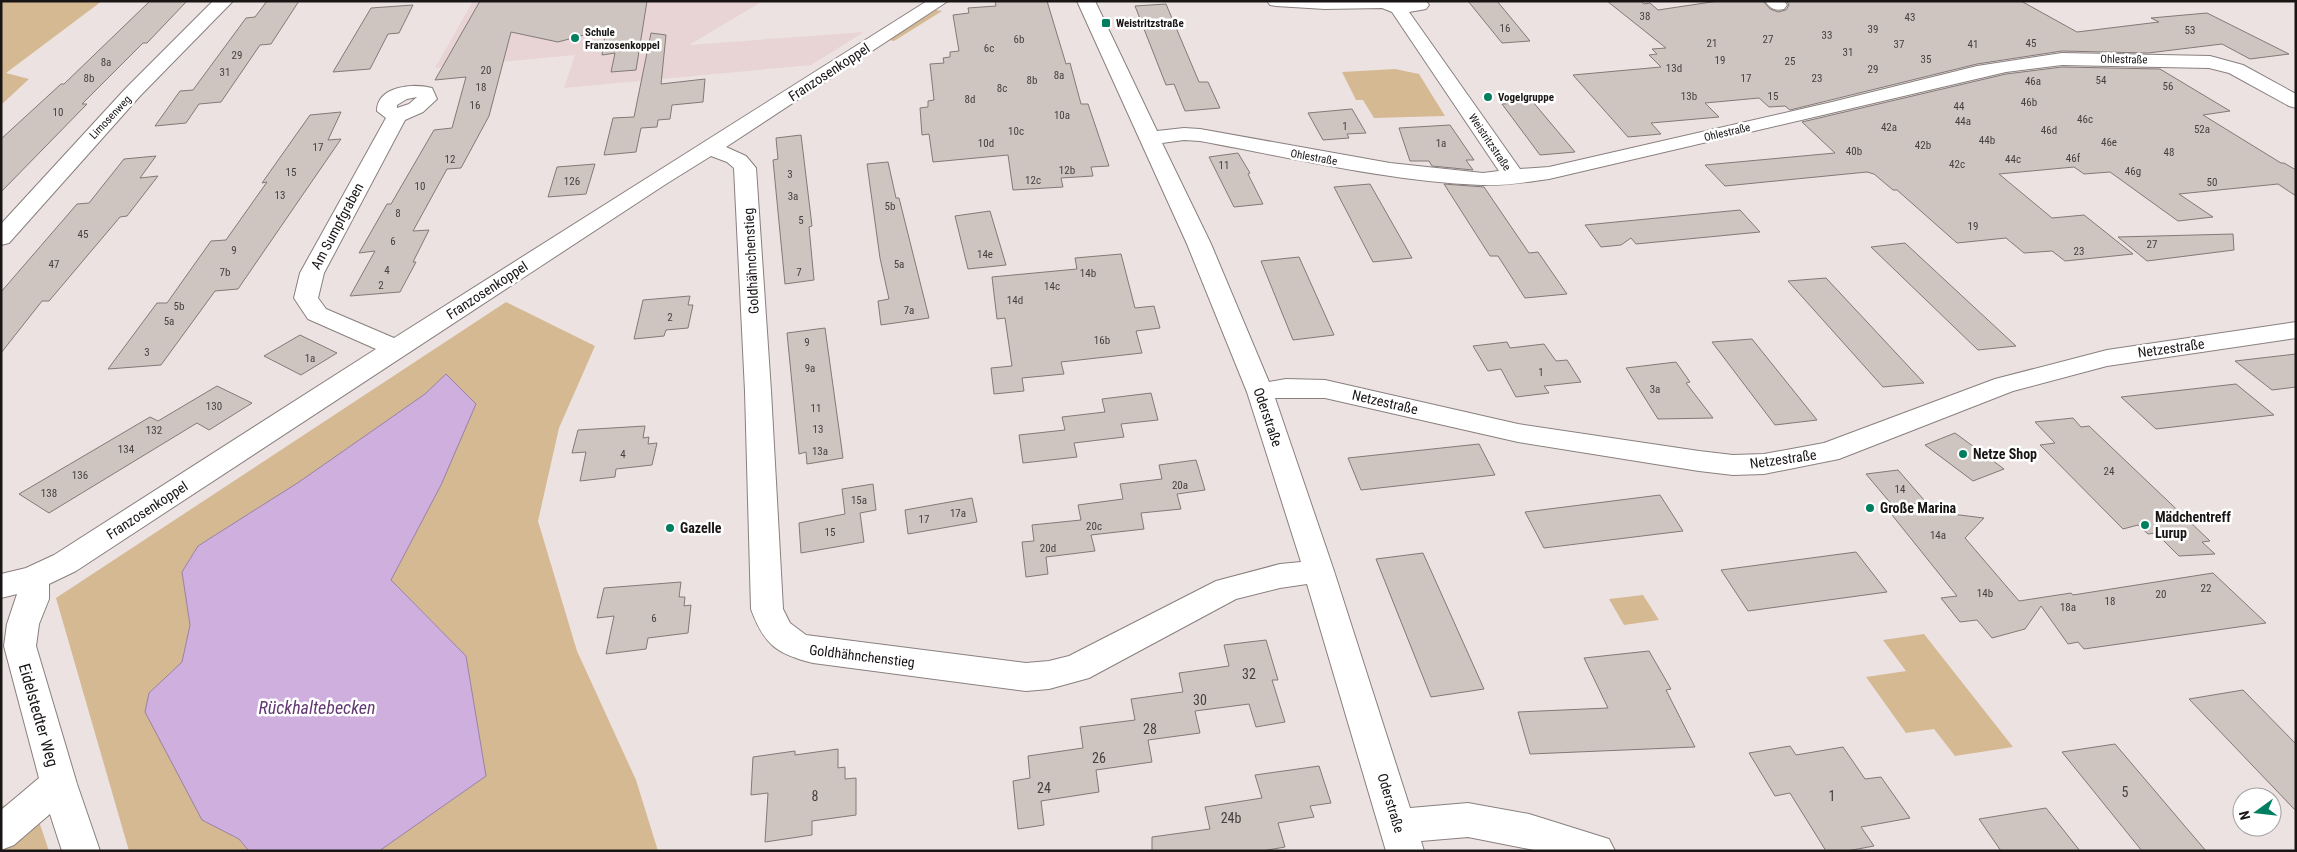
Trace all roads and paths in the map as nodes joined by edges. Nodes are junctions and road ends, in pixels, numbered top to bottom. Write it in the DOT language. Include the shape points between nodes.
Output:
graph roads {
  1 [pos="224,1"];
  2 [pos="939,1"];
  3 [pos="1086,1"];
  4 [pos="1276,1"];
  5 [pos="1420,5"];
  6 [pos="1398,8"];
  7 [pos="2296,102"];
  8 [pos="397,116"];
  9 [pos="1150,138"];
  10 [pos="709,148"];
  11 [pos="1513,178"];
  12 [pos="1,238"];
  13 [pos="2296,330"];
  14 [pos="397,349"];
  15 [pos="1260,392"];
  16 [pos="1319,571"];
  17 [pos="34,578"];
  18 [pos="1,586"];
  19 [pos="59,784"];
  20 [pos="1,833"];
  21 [pos="1401,838"];
  22 [pos="82,851"];
  23 [pos="1596,851"];
  1 -- 12 [label="street, Limosenweg" via="132,92"];
  2 -- 10 [label="street, Franzosenkoppel"];
  3 -- 9 [label="street, Oderstraße"];
  4 -- 6 [label="street" via="1325,4 1384,2"];
  5 -- 6 [label="street"];
  6 -- 11 [label="street, Weistritzstraße" via="1506,163"];
  7 -- 11 [label="street, Ohlestraße" via="2236,69 2210,62 2107,58 2046,61 1969,74 1656,149"];
  8 -- 14 [label="street, Am Sumpfgraben" via="312,274 306,298 317,314"];
  9 -- 11 [label="street, Ohlestraße" via="1200,135 1390,169 1461,177"];
  9 -- 15 [label="street, Oderstraße" via="1199,244"];
  10 -- 14 [label="street, Franzosenkoppel"];
  10 -- 16 [label="street, Goldhähnchenstieg" via="742,162 745,168 767,609 772,625 781,637 794,646 813,650 1007,675 1049,675 1077,668 1228,589 1280,576"];
  13 -- 15 [label="street, Netzestraße" via="2107,358 2004,385 1830,452 1764,464 1699,461 1537,436 1325,389 1286,388"];
  14 -- 17 [label="street, Franzosenkoppel" via="85,550"];
  15 -- 16 [label="street, Oderstraße"];
  16 -- 21 [label="street, Oderstraße"];
  17 -- 18 [label="street, Franzosenkoppel"];
  17 -- 19 [label="street, Eidelstedter Weg" via="33,599 23,624 20,646"];
  19 -- 20 [label="street"];
  19 -- 22 [label="street, Eidelstedter Weg"];
  21 -- 23 [label="street" via="1468,820 1529,831"];
}
